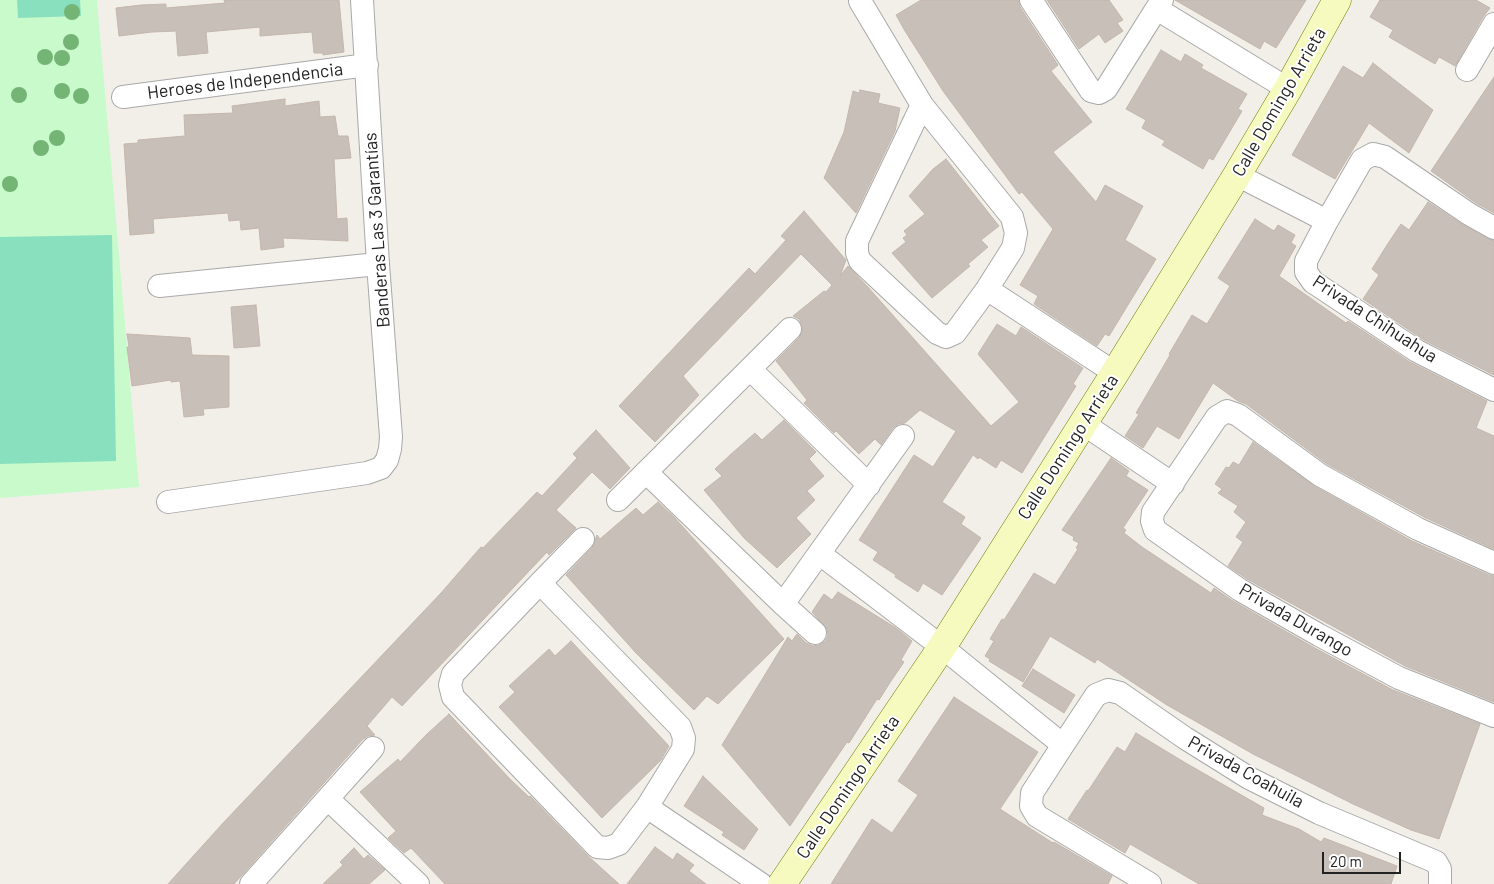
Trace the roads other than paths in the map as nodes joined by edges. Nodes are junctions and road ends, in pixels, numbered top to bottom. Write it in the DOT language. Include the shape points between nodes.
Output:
graph roads {
  1 [pos="362,0"];
  2 [pos="1031,0"];
  3 [pos="1338,0"];
  4 [pos="860,1"];
  5 [pos="1159,5"];
  6 [pos="1492,33"];
  7 [pos="367,65"];
  8 [pos="1467,70"];
  9 [pos="1288,90"];
  10 [pos="123,97"];
  11 [pos="922,105"];
  12 [pos="1237,175"];
  13 [pos="1327,221"];
  14 [pos="1494,228"];
  15 [pos="378,264"];
  16 [pos="160,286"];
  17 [pos="987,290"];
  18 [pos="790,329"];
  19 [pos="750,369"];
  20 [pos="1115,373"];
  21 [pos="1494,390"];
  22 [pos="1082,423"];
  23 [pos="903,436"];
  24 [pos="646,472"];
  25 [pos="1173,484"];
  26 [pos="869,485"];
  27 [pos="618,500"];
  28 [pos="168,502"];
  29 [pos="583,539"];
  30 [pos="820,554"];
  31 [pos="1494,563"];
  32 [pos="540,583"];
  33 [pos="783,604"];
  34 [pos="815,633"];
  35 [pos="942,647"];
  36 [pos="1494,716"];
  37 [pos="1063,745"];
  38 [pos="373,748"];
  39 [pos="328,800"];
  40 [pos="647,806"];
  41 [pos="251,884"];
  42 [pos="418,884"];
  43 [pos="761,884"];
  44 [pos="782,884"];
  45 [pos="1150,884"];
  46 [pos="1440,884"];
  1 -- 7 [label="street, Banderas Las 3 Garantías"];
  2 -- 5 [label="street" via="1091,91 1099,93 1106,89"];
  3 -- 9 [label="street, Calle Domingo Arrieta"];
  4 -- 11 [label="street"];
  5 -- 9 [label="street"];
  6 -- 8 [label="street"];
  7 -- 10 [label="street, Heroes de Independencia"];
  7 -- 15 [label="street, Banderas Las 3 Garantías"];
  9 -- 12 [label="street, Calle Domingo Arrieta"];
  11 -- 17 [label="street" via="1012,217 1016,233 1013,248"];
  11 -- 17 [label="street" via="857,241 860,261 937,334 955,334"];
  12 -- 13 [label="street"];
  12 -- 20 [label="street, Calle Domingo Arrieta"];
  13 -- 14 [label="street, Privada Chihuahua" via="1362,160 1373,154 1385,157"];
  13 -- 21 [label="street, Privada Chihuahua" via="1306,261 1306,272 1313,282 1417,351"];
  15 -- 16 [label="street"];
  15 -- 28 [label="street, Banderas Las 3 Garantías" via="390,437 387,460 381,468 367,473"];
  17 -- 20 [label="street"];
  18 -- 19 [label="street"];
  19 -- 24 [label="street"];
  19 -- 26 [label="street"];
  20 -- 22 [label="street, Calle Domingo Arrieta"];
  22 -- 25 [label="street"];
  22 -- 35 [label="street, Calle Domingo Arrieta"];
  23 -- 26 [label="street"];
  24 -- 27 [label="street"];
  24 -- 33 [label="street"];
  25 -- 31 [label="street, Privada Durango" via="1216,416 1227,411 1238,415 1320,475 1418,529"];
  25 -- 36 [label="street, Privada Durango" via="1153,512 1155,530 1240,590 1319,635 1399,678"];
  26 -- 30 [label="street"];
  29 -- 32 [label="street"];
  30 -- 33 [label="street"];
  30 -- 35 [label="street"];
  32 -- 40 [label="street" via="680,727 683,749"];
  32 -- 40 [label="street" via="453,674 450,685 453,697 597,847 619,844"];
  33 -- 34 [label="street"];
  35 -- 37 [label="street"];
  35 -- 44 [label="street, Calle Domingo Arrieta"];
  37 -- 45 [label="street, Privada Coahuila" via="1032,793 1031,806 1037,816"];
  37 -- 46 [label="street, Privada Coahuila" via="1096,695 1108,690 1120,693 1249,778 1319,813 1436,862 1440,869"];
  38 -- 39 [label="street"];
  39 -- 41 [label="street"];
  39 -- 42 [label="street"];
  40 -- 43 [label="street"];
}
